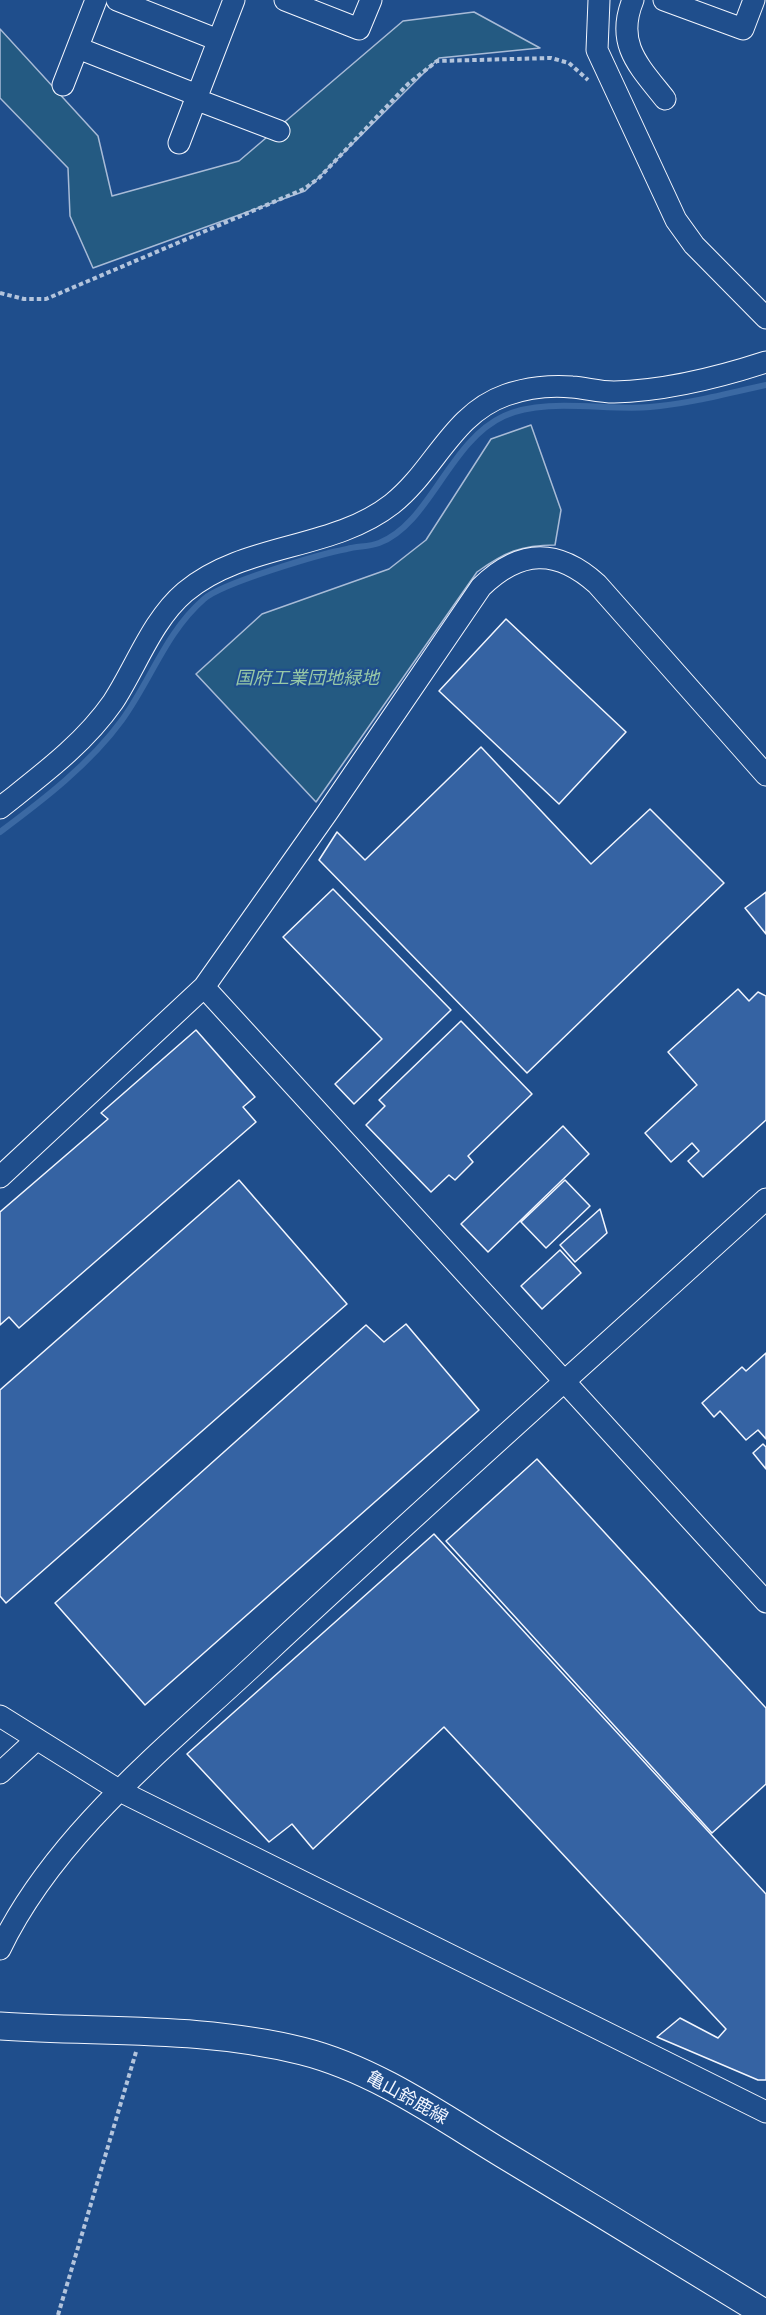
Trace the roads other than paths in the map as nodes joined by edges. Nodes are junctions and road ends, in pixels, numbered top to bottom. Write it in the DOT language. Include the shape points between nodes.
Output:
graph roads {
  1 [pos="96,0"];
  2 [pos="117,0"];
  3 [pos="234,0"];
  4 [pos="285,0"];
  5 [pos="371,0"];
  6 [pos="599,0"];
  7 [pos="633,0"];
  8 [pos="664,0"];
  9 [pos="754,0"];
  10 [pos="218,40"];
  11 [pos="78,48"];
  12 [pos="63,85"];
  13 [pos="196,97"];
  14 [pos="665,99"];
  15 [pos="279,131"];
  16 [pos="178,142"];
  17 [pos="766,318"];
  18 [pos="766,362"];
  19 [pos="766,775"];
  20 [pos="0,808"];
  21 [pos="204,987"];
  22 [pos="0,1177"];
  23 [pos="766,1199"];
  24 [pos="566,1381"];
  25 [pos="766,1602"];
  26 [pos="0,1716"];
  27 [pos="37,1738"];
  28 [pos="0,1773"];
  29 [pos="120,1791"];
  30 [pos="0,1949"];
  31 [pos="0,2026"];
  32 [pos="766,2112"];
  33 [pos="766,2314"];
  1 -- 11 [label="street"];
  2 -- 10 [label="street"];
  3 -- 10 [label="street"];
  4 -- 5 [label="street" via="359,29"];
  6 -- 17 [label="street" via="597,50 676,220 694,245"];
  7 -- 14 [label="street" via="625,19 629,47"];
  8 -- 9 [label="street" via="743,29"];
  10 -- 13 [label="street"];
  11 -- 12 [label="street"];
  11 -- 13 [label="street"];
  13 -- 15 [label="street"];
  13 -- 16 [label="street"];
  18 -- 20 [label="street" via="693,383 652,388 612,392 571,386 531,389 506,395 482,408 465,419 433,463 394,503 370,519 224,568 184,593 160,623 91,730"];
  19 -- 21 [label="street" via="580,569 565,561 548,559 514,563 481,587"];
  21 -- 22 [label="street"];
  21 -- 24 [label="street"];
  23 -- 24 [label="street"];
  24 -- 25 [label="street"];
  24 -- 29 [label="street" via="395,1533"];
  26 -- 27 [label="street"];
  27 -- 28 [label="street"];
  27 -- 29 [label="street"];
  29 -- 30 [label="street" via="41,1880"];
  29 -- 32 [label="street"];
  31 -- 33 [label="main road, 亀山鈴鹿線" via="248,2039 304,2051 348,2066 453,2124"];
}
